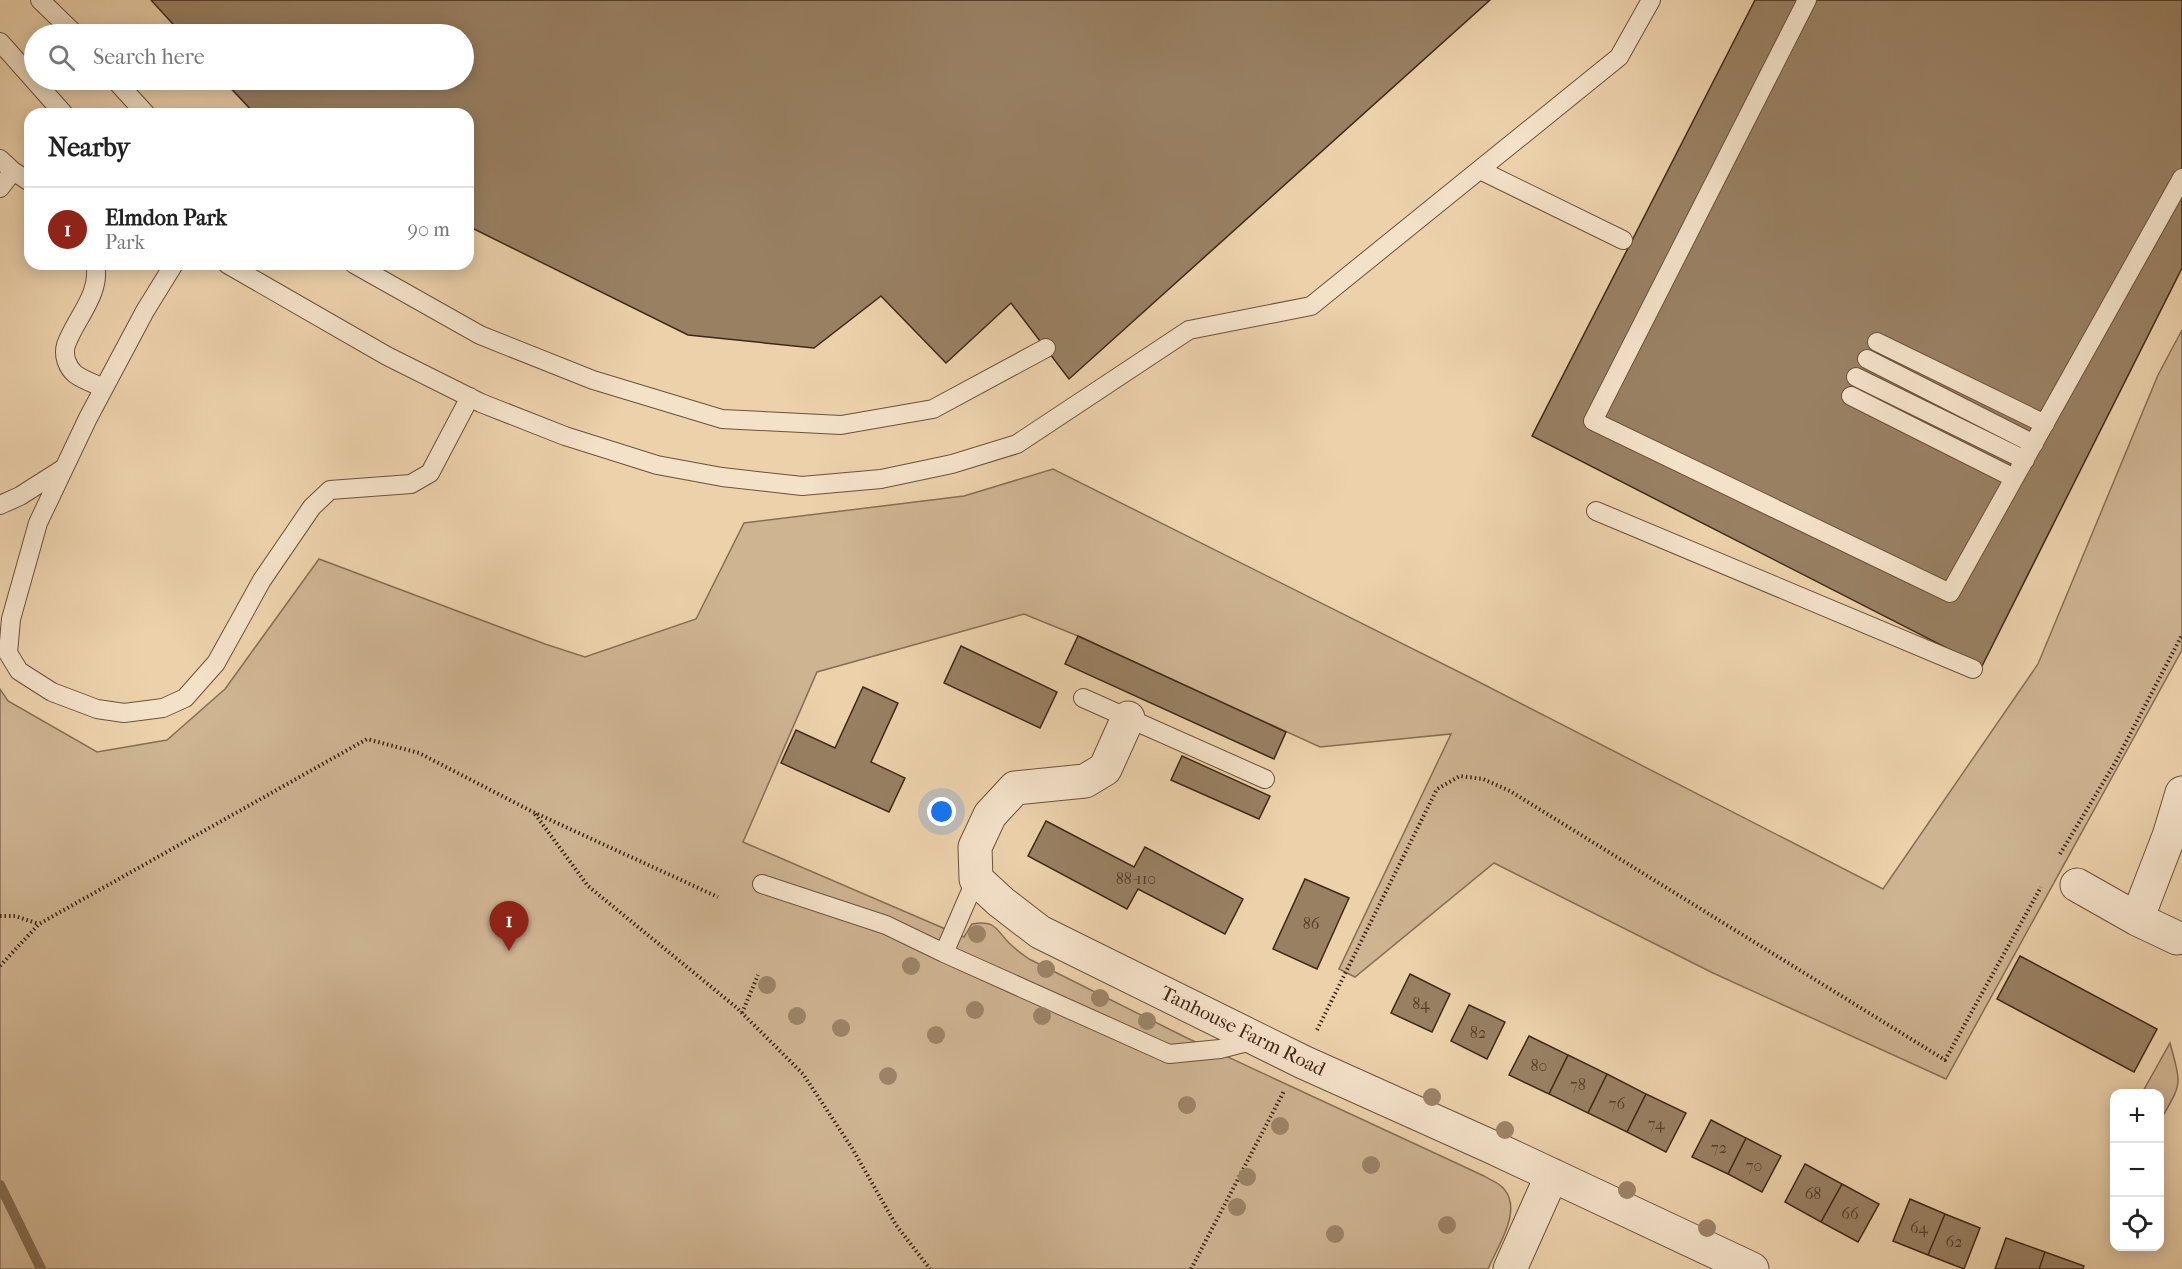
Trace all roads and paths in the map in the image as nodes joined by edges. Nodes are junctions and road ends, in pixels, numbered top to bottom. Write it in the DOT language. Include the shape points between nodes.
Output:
graph roads {
  1 [pos="40,0"];
  2 [pos="1651,0"];
  3 [pos="1807,0"];
  4 [pos="65,24"];
  5 [pos="0,42"];
  6 [pos="24,69"];
  7 [pos="43,90"];
  8 [pos="124,90"];
  9 [pos="59,108"];
  10 [pos="141,108"];
  11 [pos="7,165"];
  12 [pos="1480,170"];
  13 [pos="24,178"];
  14 [pos="2182,178"];
  15 [pos="0,188"];
  16 [pos="1623,240"];
  17 [pos="96,270"];
  18 [pos="170,270"];
  19 [pos="237,270"];
  20 [pos="365,270"];
  21 [pos="1877,342"];
  22 [pos="1046,348"];
  23 [pos="1867,359"];
  24 [pos="1856,376"];
  25 [pos="104,388"];
  26 [pos="1851,396"];
  27 [pos="470,397"];
  28 [pos="2045,424"];
  29 [pos="2029,452"];
  30 [pos="65,467"];
  31 [pos="2014,478"];
  32 [pos="0,505"];
  33 [pos="1596,511"];
  34 [pos="2182,635"];
  35 [pos="1973,669"];
  36 [pos="1083,699"];
  37 [pos="1128,718"];
  38 [pos="1265,779"];
  39 [pos="2182,793"];
  40 [pos="533,812"];
  41 [pos="2067,873"];
  42 [pos="976,879"];
  43 [pos="2045,881"];
  44 [pos="762,884"];
  45 [pos="718,897"];
  46 [pos="0,916"];
  47 [pos="2137,919"];
  48 [pos="39,924"];
  49 [pos="2177,938"];
  50 [pos="944,953"];
  51 [pos="0,966"];
  52 [pos="759,975"];
  53 [pos="742,1013"];
  54 [pos="1260,1038"];
  55 [pos="1304,1062"];
  56 [pos="1552,1175"];
  57 [pos="930,1269"];
  58 [pos="1191,1269"];
  59 [pos="1510,1269"];
  60 [pos="1752,1269"];
  1 -- 4 [label="lane"];
  2 -- 12 [label="lane" via="1619,57"];
  3 -- 31 [label="lane" via="1593,421 1950,593"];
  5 -- 6 [label="lane"];
  7 -- 9 [label="lane"];
  8 -- 10 [label="lane"];
  11 -- 13 [label="lane"];
  11 -- 15 [label="lane"];
  12 -- 16 [label="lane"];
  12 -- 27 [label="lane" via="1311,306 1189,330 1017,444 952,464 881,479 802,486 722,477 657,465 565,436"];
  14 -- 28 [label="lane"];
  17 -- 25 [label="lane" via="98,276 83,314 65,346 65,360 74,373"];
  18 -- 25 [label="lane"];
  19 -- 27 [label="lane" via="387,356"];
  20 -- 22 [label="lane" via="480,335 592,380 722,419 841,425 933,409"];
  21 -- 28 [label="lane"];
  23 -- 29 [label="lane"];
  24 -- 29 [label="lane"];
  25 -- 30 [label="lane"];
  26 -- 31 [label="lane"];
  27 -- 30 [label="lane" via="430,473 411,484 330,490 312,507 262,580 216,663 185,698 163,708 124,713 97,709 52,692 19,671 8,653 10,619 38,524"];
  28 -- 29 [label="lane"];
  29 -- 31 [label="lane"];
  30 -- 32 [label="lane"];
  33 -- 35 [label="lane"];
  34 -- 41 [label="path" via="2115,763"];
  36 -- 37 [label="lane"];
  37 -- 38 [label="lane"];
  37 -- 42 [label="street" via="1105,769 1085,781 1015,788 996,808 975,847"];
  39 -- 47 [label="street"];
  40 -- 45 [label="path"];
  40 -- 48 [label="path" via="419,753 367,739"];
  40 -- 53 [label="path" via="588,886"];
  41 -- 47 [label="street"];
  42 -- 50 [label="lane"];
  42 -- 54 [label="street, Tanhouse Farm Road" via="1040,932"];
  43 -- 55 [label="path" via="1945,1060 1510,791 1483,779 1460,777 1437,789"];
  44 -- 50 [label="lane" via="886,925"];
  46 -- 48 [label="path" via="15,916"];
  47 -- 49 [label="street"];
  48 -- 51 [label="path"];
  50 -- 54 [label="lane" via="1169,1054 1220,1049"];
  52 -- 53 [label="path"];
  53 -- 57 [label="path" via="803,1074 896,1225"];
  54 -- 55 [label="street, Tanhouse Farm Road"];
  55 -- 56 [label="street, Tanhouse Farm Road"];
  55 -- 58 [label="path" via="1287,1086"];
  56 -- 59 [label="street"];
  56 -- 60 [label="street, Tanhouse Farm Road"];
}
